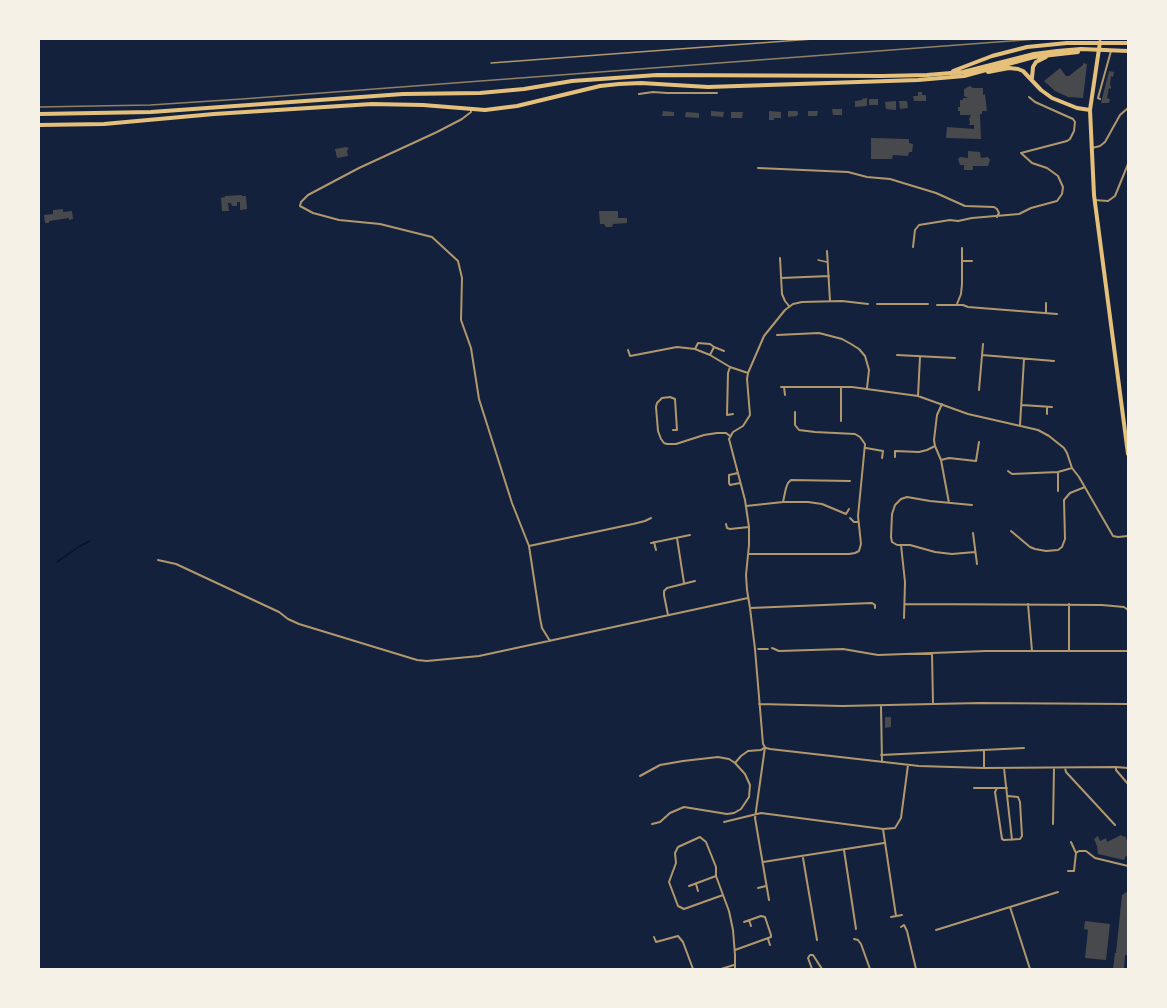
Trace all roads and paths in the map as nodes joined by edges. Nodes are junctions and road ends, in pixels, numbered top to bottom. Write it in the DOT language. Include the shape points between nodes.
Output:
graph roads {
  1 [pos="813,39"];
  2 [pos="1101,41"];
  3 [pos="1128,43"];
  4 [pos="1088,50"];
  5 [pos="1112,50"];
  6 [pos="1128,51"];
  7 [pos="1053,55"];
  8 [pos="491,63"];
  9 [pos="947,73"];
  10 [pos="964,76"];
  11 [pos="1032,79"];
  12 [pos="671,86"];
  13 [pos="672,92"];
  14 [pos="717,93"];
  15 [pos="639,94"];
  16 [pos="1029,97"];
  17 [pos="1100,99"];
  18 [pos="1128,108"];
  19 [pos="471,109"];
  20 [pos="1090,110"];
  21 [pos="39,114"];
  22 [pos="39,125"];
  23 [pos="1092,148"];
  24 [pos="1128,164"];
  25 [pos="758,168"];
  26 [pos="1094,200"];
  27 [pos="997,217"];
  28 [pos="914,247"];
  29 [pos="962,248"];
  30 [pos="827,251"];
  31 [pos="780,258"];
  32 [pos="818,260"];
  33 [pos="962,261"];
  34 [pos="972,261"];
  35 [pos="828,262"];
  36 [pos="829,276"];
  37 [pos="782,278"];
  38 [pos="830,301"];
  39 [pos="1046,303"];
  40 [pos="868,304"];
  41 [pos="877,304"];
  42 [pos="928,304"];
  43 [pos="937,304"];
  44 [pos="957,304"];
  45 [pos="789,306"];
  46 [pos="1046,313"];
  47 [pos="1058,314"];
  48 [pos="787,329"];
  49 [pos="787,333"];
  50 [pos="777,334"];
  51 [pos="983,344"];
  52 [pos="714,347"];
  53 [pos="695,349"];
  54 [pos="628,350"];
  55 [pos="724,351"];
  56 [pos="710,355"];
  57 [pos="897,355"];
  58 [pos="982,355"];
  59 [pos="921,356"];
  60 [pos="955,358"];
  61 [pos="1024,359"];
  62 [pos="1054,362"];
  63 [pos="730,367"];
  64 [pos="748,373"];
  65 [pos="841,387"];
  66 [pos="867,388"];
  67 [pos="979,390"];
  68 [pos="784,395"];
  69 [pos="918,396"];
  70 [pos="942,404"];
  71 [pos="1022,405"];
  72 [pos="1047,407"];
  73 [pos="1052,407"];
  74 [pos="834,410"];
  75 [pos="841,410"];
  76 [pos="795,412"];
  77 [pos="733,414"];
  78 [pos="1047,414"];
  79 [pos="795,418"];
  80 [pos="801,418"];
  81 [pos="841,421"];
  82 [pos="1020,425"];
  83 [pos="673,430"];
  84 [pos="730,436"];
  85 [pos="979,442"];
  86 [pos="934,446"];
  87 [pos="866,448"];
  88 [pos="1128,453"];
  89 [pos="895,457"];
  90 [pos="882,458"];
  91 [pos="941,460"];
  92 [pos="1072,468"];
  93 [pos="1008,471"];
  94 [pos="1058,472"];
  95 [pos="738,473"];
  96 [pos="841,481"];
  97 [pos="850,481"];
  98 [pos="740,483"];
  99 [pos="1085,487"];
  100 [pos="840,489"];
  101 [pos="1058,491"];
  102 [pos="783,502"];
  103 [pos="948,503"];
  104 [pos="972,505"];
  105 [pos="746,506"];
  106 [pos="849,509"];
  107 [pos="651,518"];
  108 [pos="850,518"];
  109 [pos="858,522"];
  110 [pos="726,524"];
  111 [pos="749,527"];
  112 [pos="1011,531"];
  113 [pos="973,533"];
  114 [pos="690,535"];
  115 [pos="1128,536"];
  116 [pos="677,538"];
  117 [pos="901,545"];
  118 [pos="529,546"];
  119 [pos="656,550"];
  120 [pos="975,552"];
  121 [pos="748,554"];
  122 [pos="158,560"];
  123 [pos="977,564"];
  124 [pos="694,581"];
  125 [pos="684,583"];
  126 [pos="748,598"];
  127 [pos="905,604"];
  128 [pos="1028,604"];
  129 [pos="1069,604"];
  130 [pos="750,608"];
  131 [pos="874,608"];
  132 [pos="1128,610"];
  133 [pos="668,615"];
  134 [pos="904,618"];
  135 [pos="550,641"];
  136 [pos="772,648"];
  137 [pos="755,649"];
  138 [pos="1032,651"];
  139 [pos="1070,651"];
  140 [pos="1128,651"];
  141 [pos="933,653"];
  142 [pos="759,704"];
  143 [pos="933,704"];
  144 [pos="1128,704"];
  145 [pos="881,706"];
  146 [pos="765,747"];
  147 [pos="1024,748"];
  148 [pos="984,750"];
  149 [pos="881,755"];
  150 [pos="882,762"];
  151 [pos="735,763"];
  152 [pos="908,765"];
  153 [pos="1116,767"];
  154 [pos="984,768"];
  155 [pos="1004,768"];
  156 [pos="1054,768"];
  157 [pos="1065,768"];
  158 [pos="1128,768"];
  159 [pos="640,776"];
  160 [pos="1128,784"];
  161 [pos="974,788"];
  162 [pos="997,788"];
  163 [pos="1006,788"];
  164 [pos="1008,796"];
  165 [pos="756,814"];
  166 [pos="724,822"];
  167 [pos="652,824"];
  168 [pos="1053,824"];
  169 [pos="1115,825"];
  170 [pos="883,829"];
  171 [pos="1012,840"];
  172 [pos="1071,842"];
  173 [pos="884,843"];
  174 [pos="844,850"];
  175 [pos="1076,853"];
  176 [pos="803,856"];
  177 [pos="762,862"];
  178 [pos="720,865"];
  179 [pos="1128,866"];
  180 [pos="716,867"];
  181 [pos="1068,871"];
  182 [pos="716,876"];
  183 [pos="696,884"];
  184 [pos="689,886"];
  185 [pos="766,886"];
  186 [pos="758,888"];
  187 [pos="698,891"];
  188 [pos="1059,892"];
  189 [pos="723,895"];
  190 [pos="769,900"];
  191 [pos="1010,907"];
  192 [pos="902,915"];
  193 [pos="896,916"];
  194 [pos="891,917"];
  195 [pos="749,920"];
  196 [pos="744,922"];
  197 [pos="751,926"];
  198 [pos="901,927"];
  199 [pos="856,929"];
  200 [pos="936,930"];
  201 [pos="654,937"];
  202 [pos="768,939"];
  203 [pos="857,939"];
  204 [pos="817,940"];
  205 [pos="770,945"];
  206 [pos="735,950"];
  207 [pos="735,967"];
  208 [pos="693,969"];
  209 [pos="721,969"];
  210 [pos="812,969"];
  211 [pos="822,969"];
  212 [pos="870,969"];
  213 [pos="916,969"];
  214 [pos="1030,969"];
  1 -- 8 [label="lane"];
  2 -- 3 [label="main road"];
  2 -- 9 [label="main road" via="1027,47"];
  2 -- 20 [label="main road"];
  4 -- 5 [label="main road"];
  4 -- 7 [label="main road"];
  4 -- 9 [label="main road" via="1034,54 976,70"];
  5 -- 6 [label="main road"];
  5 -- 17 [label="street"];
  7 -- 10 [label="main road"];
  7 -- 11 [label="main road" via="1036,63"];
  9 -- 21 [label="main road" via="657,75 480,93 403,94 151,112"];
  10 -- 11 [label="main road" via="1010,68 1023,71"];
  10 -- 12 [label="main road" via="864,83"];
  11 -- 20 [label="main road" via="1052,98"];
  12 -- 13 [label="street"];
  12 -- 19 [label="main road" via="600,86 517,105"];
  13 -- 14 [label="street"];
  13 -- 15 [label="street"];
  16 -- 27 [label="street" via="1074,121 1074,131 1067,141 1021,153 1058,177 1062,194 1057,201"];
  18 -- 23 [label="street" via="1105,142"];
  19 -- 22 [label="main road" via="372,104 104,124"];
  19 -- 118 [label="street" via="462,119 308,195 300,206 339,220 380,224 432,237 458,261 462,320 479,399"];
  20 -- 23 [label="main road"];
  23 -- 26 [label="main road"];
  24 -- 26 [label="street" via="1115,196 1108,201"];
  25 -- 27 [label="street" via="848,172 890,179 965,206 994,207 999,213"];
  26 -- 88 [label="main road"];
  27 -- 28 [label="street" via="919,225"];
  29 -- 33 [label="street"];
  30 -- 35 [label="street"];
  31 -- 37 [label="street"];
  32 -- 35 [label="lane"];
  33 -- 34 [label="street"];
  33 -- 44 [label="street" via="963,284"];
  35 -- 36 [label="street"];
  36 -- 37 [label="street"];
  36 -- 38 [label="street"];
  37 -- 45 [label="street" via="783,298"];
  38 -- 40 [label="street"];
  38 -- 45 [label="street"];
  39 -- 46 [label="street"];
  41 -- 42 [label="street"];
  43 -- 44 [label="street"];
  44 -- 46 [label="street"];
  45 -- 64 [label="street" via="764,336"];
  46 -- 47 [label="street"];
  48 -- 49 [label="street"];
  49 -- 50 [label="street"];
  49 -- 66 [label="street" via="831,335 859,349 869,370"];
  51 -- 58 [label="street"];
  52 -- 53 [label="street" via="698,343"];
  52 -- 55 [label="street"];
  52 -- 56 [label="street"];
  53 -- 54 [label="street" via="677,347 630,356"];
  53 -- 56 [label="street"];
  56 -- 63 [label="street"];
  57 -- 59 [label="street"];
  58 -- 61 [label="street"];
  58 -- 67 [label="street"];
  59 -- 60 [label="street"];
  59 -- 69 [label="street"];
  61 -- 62 [label="street"];
  61 -- 71 [label="street"];
  63 -- 64 [label="street"];
  63 -- 77 [label="street" via="727,414"];
  64 -- 84 [label="street" via="750,415"];
  65 -- 66 [label="street"];
  65 -- 68 [label="street" via="783,387"];
  65 -- 75 [label="street"];
  66 -- 69 [label="street"];
  69 -- 70 [label="street"];
  70 -- 82 [label="street"];
  70 -- 86 [label="street"];
  71 -- 72 [label="street"];
  71 -- 82 [label="street"];
  72 -- 73 [label="street"];
  72 -- 78 [label="street"];
  74 -- 75 [label="street"];
  75 -- 81 [label="street"];
  76 -- 79 [label="street"];
  79 -- 80 [label="street"];
  79 -- 87 [label="street" via="800,430 855,434"];
  82 -- 92 [label="street" via="1058,442"];
  83 -- 84 [label="street" via="677,430 675,399 662,398 656,407 658,431 667,444 717,433"];
  84 -- 95 [label="street"];
  85 -- 91 [label="street" via="976,461"];
  86 -- 89 [label="street" via="919,452 895,451"];
  86 -- 91 [label="street"];
  87 -- 90 [label="street" via="883,451"];
  87 -- 109 [label="street"];
  91 -- 103 [label="street"];
  92 -- 94 [label="street"];
  92 -- 99 [label="street"];
  93 -- 94 [label="street"];
  94 -- 101 [label="street"];
  95 -- 98 [label="street"];
  95 -- 98 [label="street" via="729,475 729,483"];
  96 -- 97 [label="street"];
  96 -- 100 [label="street"];
  96 -- 102 [label="street" via="791,480"];
  98 -- 105 [label="street"];
  99 -- 112 [label="street" via="1064,500 1065,539 1058,550 1030,547"];
  99 -- 115 [label="street" via="1113,536"];
  102 -- 105 [label="street"];
  102 -- 106 [label="street" via="822,504 846,514"];
  103 -- 104 [label="street"];
  103 -- 117 [label="street" via="901,499 892,514 891,537 892,542"];
  105 -- 111 [label="street"];
  107 -- 118 [label="street"];
  108 -- 109 [label="street"];
  109 -- 121 [label="street" via="861,544 855,554"];
  110 -- 111 [label="street" via="730,529"];
  111 -- 121 [label="street"];
  113 -- 120 [label="street"];
  114 -- 116 [label="street"];
  116 -- 119 [label="street" via="652,543"];
  116 -- 125 [label="street"];
  117 -- 120 [label="street" via="944,553"];
  117 -- 127 [label="street"];
  118 -- 135 [label="street" via="542,628"];
  120 -- 123 [label="street"];
  121 -- 126 [label="street"];
  122 -- 135 [label="street" via="176,564 299,624 417,660 471,658"];
  124 -- 125 [label="street"];
  125 -- 133 [label="street" via="664,591"];
  126 -- 130 [label="street"];
  126 -- 133 [label="street"];
  127 -- 128 [label="street"];
  127 -- 134 [label="street"];
  128 -- 129 [label="street"];
  128 -- 138 [label="street"];
  129 -- 132 [label="street"];
  129 -- 139 [label="street"];
  130 -- 131 [label="street" via="872,603"];
  130 -- 137 [label="street"];
  133 -- 135 [label="street"];
  136 -- 137 [label="path"];
  136 -- 141 [label="street" via="843,649 878,655"];
  137 -- 142 [label="street"];
  138 -- 139 [label="street"];
  138 -- 141 [label="street"];
  139 -- 140 [label="street"];
  141 -- 143 [label="street"];
  142 -- 145 [label="street"];
  142 -- 146 [label="street"];
  143 -- 144 [label="street"];
  143 -- 145 [label="street"];
  145 -- 149 [label="street"];
  146 -- 150 [label="street"];
  146 -- 151 [label="street" via="748,751"];
  146 -- 165 [label="street"];
  147 -- 148 [label="street"];
  148 -- 149 [label="street"];
  148 -- 154 [label="street"];
  149 -- 150 [label="street"];
  150 -- 152 [label="street"];
  151 -- 159 [label="street" via="717,757 684,761 663,764"];
  151 -- 167 [label="street" via="750,785 749,797 741,809 727,814 684,807"];
  152 -- 154 [label="street"];
  152 -- 170 [label="street" via="901,818 895,828"];
  153 -- 157 [label="street"];
  153 -- 158 [label="street"];
  153 -- 160 [label="street"];
  154 -- 155 [label="street"];
  155 -- 156 [label="street"];
  155 -- 163 [label="street"];
  156 -- 157 [label="street"];
  156 -- 168 [label="street"];
  157 -- 169 [label="street"];
  161 -- 162 [label="street"];
  162 -- 163 [label="street"];
  162 -- 171 [label="street" via="1002,839"];
  163 -- 164 [label="street"];
  164 -- 171 [label="street"];
  164 -- 171 [label="street" via="1018,797 1020,802 1022,836"];
  165 -- 166 [label="street"];
  165 -- 170 [label="street"];
  165 -- 177 [label="street"];
  170 -- 173 [label="street"];
  172 -- 175 [label="street"];
  173 -- 174 [label="street"];
  173 -- 193 [label="street"];
  174 -- 176 [label="street"];
  174 -- 199 [label="street"];
  175 -- 179 [label="street" via="1086,851 1095,858"];
  175 -- 181 [label="street" via="1074,871"];
  176 -- 177 [label="street"];
  176 -- 204 [label="street"];
  177 -- 185 [label="street"];
  178 -- 180 [label="street"];
  180 -- 182 [label="street"];
  180 -- 189 [label="street" via="700,837 678,846 669,882 678,906 684,909"];
  182 -- 183 [label="street"];
  182 -- 189 [label="street"];
  183 -- 184 [label="street"];
  183 -- 187 [label="street"];
  185 -- 186 [label="street"];
  185 -- 190 [label="street"];
  188 -- 191 [label="street"];
  189 -- 206 [label="street"];
  191 -- 200 [label="street"];
  191 -- 214 [label="street"];
  192 -- 193 [label="street"];
  193 -- 194 [label="street"];
  195 -- 196 [label="street"];
  195 -- 197 [label="street"];
  195 -- 202 [label="street" via="765,917 771,934"];
  198 -- 213 [label="street" via="904,925 907,931"];
  201 -- 208 [label="street" via="656,942 679,935"];
  202 -- 205 [label="street"];
  202 -- 206 [label="street"];
  203 -- 212 [label="street"];
  206 -- 207 [label="street"];
  207 -- 209 [label="street"];
  210 -- 211 [label="street" via="810,955"];
}
